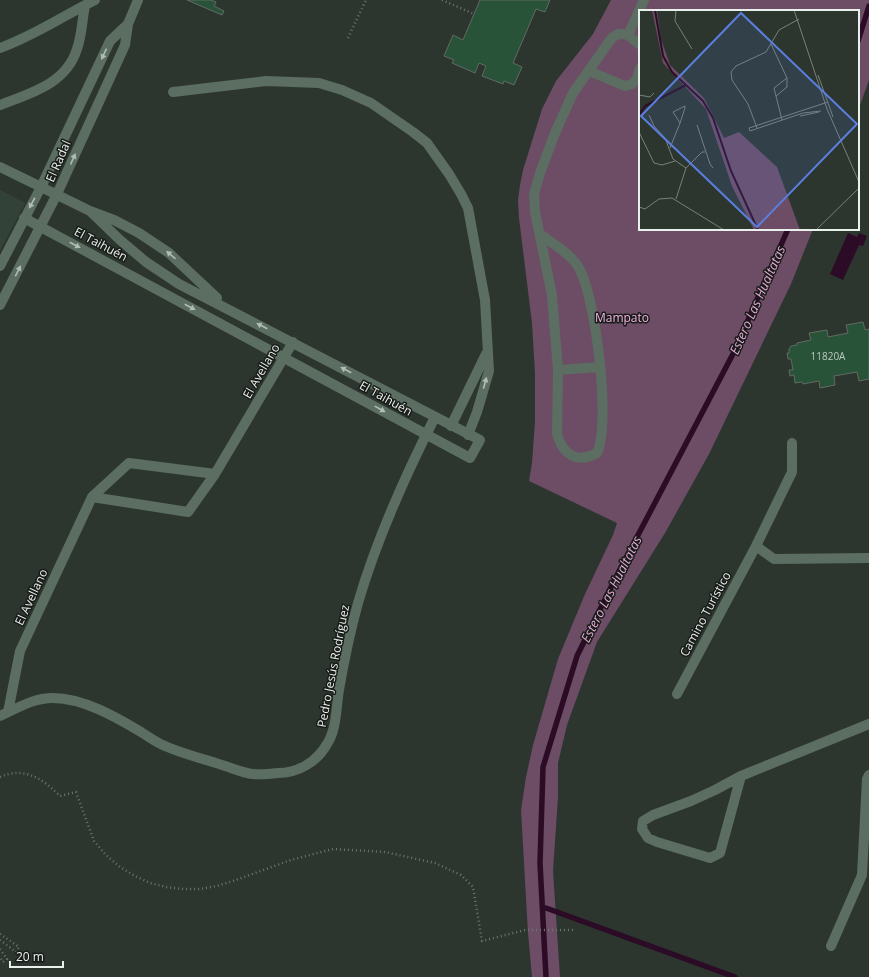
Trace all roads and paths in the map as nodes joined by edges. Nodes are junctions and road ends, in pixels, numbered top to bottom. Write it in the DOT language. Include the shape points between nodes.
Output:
graph roads {
  1 [pos="95,0"];
  2 [pos="138,0"];
  3 [pos="366,0"];
  4 [pos="442,0"];
  5 [pos="644,0"];
  6 [pos="85,6"];
  7 [pos="639,10"];
  8 [pos="639,11"];
  9 [pos="474,14"];
  10 [pos="128,24"];
  11 [pos="628,35"];
  12 [pos="348,38"];
  13 [pos="639,44"];
  14 [pos="0,48"];
  15 [pos="589,71"];
  16 [pos="639,72"];
  17 [pos="174,92"];
  18 [pos="0,105"];
  19 [pos="0,167"];
  20 [pos="41,187"];
  21 [pos="57,194"];
  22 [pos="90,211"];
  23 [pos="24,218"];
  24 [pos="41,227"];
  25 [pos="540,234"];
  26 [pos="0,266"];
  27 [pos="0,305"];
  28 [pos="231,310"];
  29 [pos="293,342"];
  30 [pos="487,352"];
  31 [pos="284,357"];
  32 [pos="600,367"];
  33 [pos="558,370"];
  34 [pos="435,418"];
  35 [pos="451,426"];
  36 [pos="426,434"];
  37 [pos="468,435"];
  38 [pos="792,443"];
  39 [pos="215,474"];
  40 [pos="92,498"];
  41 [pos="756,546"];
  42 [pos="869,558"];
  43 [pos="677,694"];
  44 [pos="4,714"];
  45 [pos="869,724"];
  46 [pos="869,775"];
  47 [pos="741,776"];
  48 [pos="0,777"];
  49 [pos="574,930"];
  50 [pos="0,934"];
  51 [pos="0,940"];
  52 [pos="831,946"];
  53 [pos="0,949"];
  54 [pos="0,957"];
  1 -- 6 [label="street"];
  2 -- 10 [label="street, El Radal"];
  3 -- 12 [label="path"];
  4 -- 9 [label="path"];
  5 -- 7 [label="street"];
  6 -- 14 [label="street" via="42,30"];
  6 -- 18 [label="street" via="78,48 66,70 49,85"];
  8 -- 11 [label="street"];
  10 -- 20 [label="street, El Radal, one-way" via="110,41"];
  21 -- 10 [label="street, El Radal, one-way" via="125,45"];
  11 -- 13 [label="street"];
  11 -- 15 [label="street" via="615,35"];
  15 -- 16 [label="street" via="625,86 637,79"];
  15 -- 25 [label="street" via="573,93 540,173 534,194 534,212"];
  17 -- 30 [label="street" via="266,81 319,83 371,103 427,143 468,208 486,300"];
  19 -- 20 [label="street, El Taihuén"];
  20 -- 21 [label="street, El Taihuén"];
  20 -- 23 [label="street, El Radal, one-way"];
  21 -- 22 [label="street, El Taihuén"];
  21 -- 24 [label="street, El Radal"];
  22 -- 28 [label="street, El Taihuén" via="146,262 179,284"];
  28 -- 22 [label="street, El Taihuén, one-way" via="169,253 114,220"];
  23 -- 24 [label="street, El Taihuén"];
  23 -- 26 [label="street, El Radal"];
  27 -- 24 [label="street, El Radal, one-way"];
  24 -- 31 [label="street, El Taihuén, one-way"];
  25 -- 32 [label="street" via="574,261 580,270 588,289 594,318"];
  25 -- 33 [label="street" via="552,295"];
  29 -- 28 [label="street, El Taihuén, one-way"];
  29 -- 31 [label="street, El Avellano"];
  34 -- 29 [label="street, El Taihuén, one-way"];
  30 -- 35 [label="street"];
  37 -- 30 [label="street, one-way" via="488,371"];
  31 -- 36 [label="street, El Taihuén, one-way"];
  31 -- 39 [label="street, El Avellano"];
  32 -- 33 [label="street"];
  32 -- 33 [label="street" via="603,424 601,445 597,453 584,458 570,456 556,434"];
  34 -- 35 [label="street, El Taihuén"];
  34 -- 36 [label="street, Pedro Jesús Rodríguez"];
  35 -- 37 [label="street, El Taihuén"];
  36 -- 37 [label="street, El Taihuén" via="470,458 480,440"];
  36 -- 44 [label="street, Pedro Jesús Rodríguez" via="406,475 372,559 347,646 332,734 327,745 310,763 287,773 252,774 165,746 116,717 67,699 41,699 18,706"];
  38 -- 41 [label="street, Camino Turístico" via="792,472"];
  39 -- 40 [label="street, El Avellano" via="129,463"];
  39 -- 40 [label="street, El Avellano" via="188,512"];
  40 -- 44 [label="street, El Avellano" via="20,651"];
  41 -- 42 [label="street" via="774,560"];
  41 -- 43 [label="street, Camino Turístico"];
  45 -- 47 [label="street"];
  46 -- 52 [label="street" via="862,875"];
  47 -- 47 [label="street" via="691,801 653,815 643,821 642,829 648,838 657,842 710,858 720,853"];
  48 -- 49 [label="path" via="7,774 29,774 49,785 60,796 76,792 94,841 120,867 150,883 166,887 200,889 217,886 291,860 333,849 385,852 435,863 461,875 473,887 482,942 525,930"];
  50 -- 51 [label="path" via="19,947 16,952"];
  53 -- 54 [label="path" via="7,959 4,962"];
}
